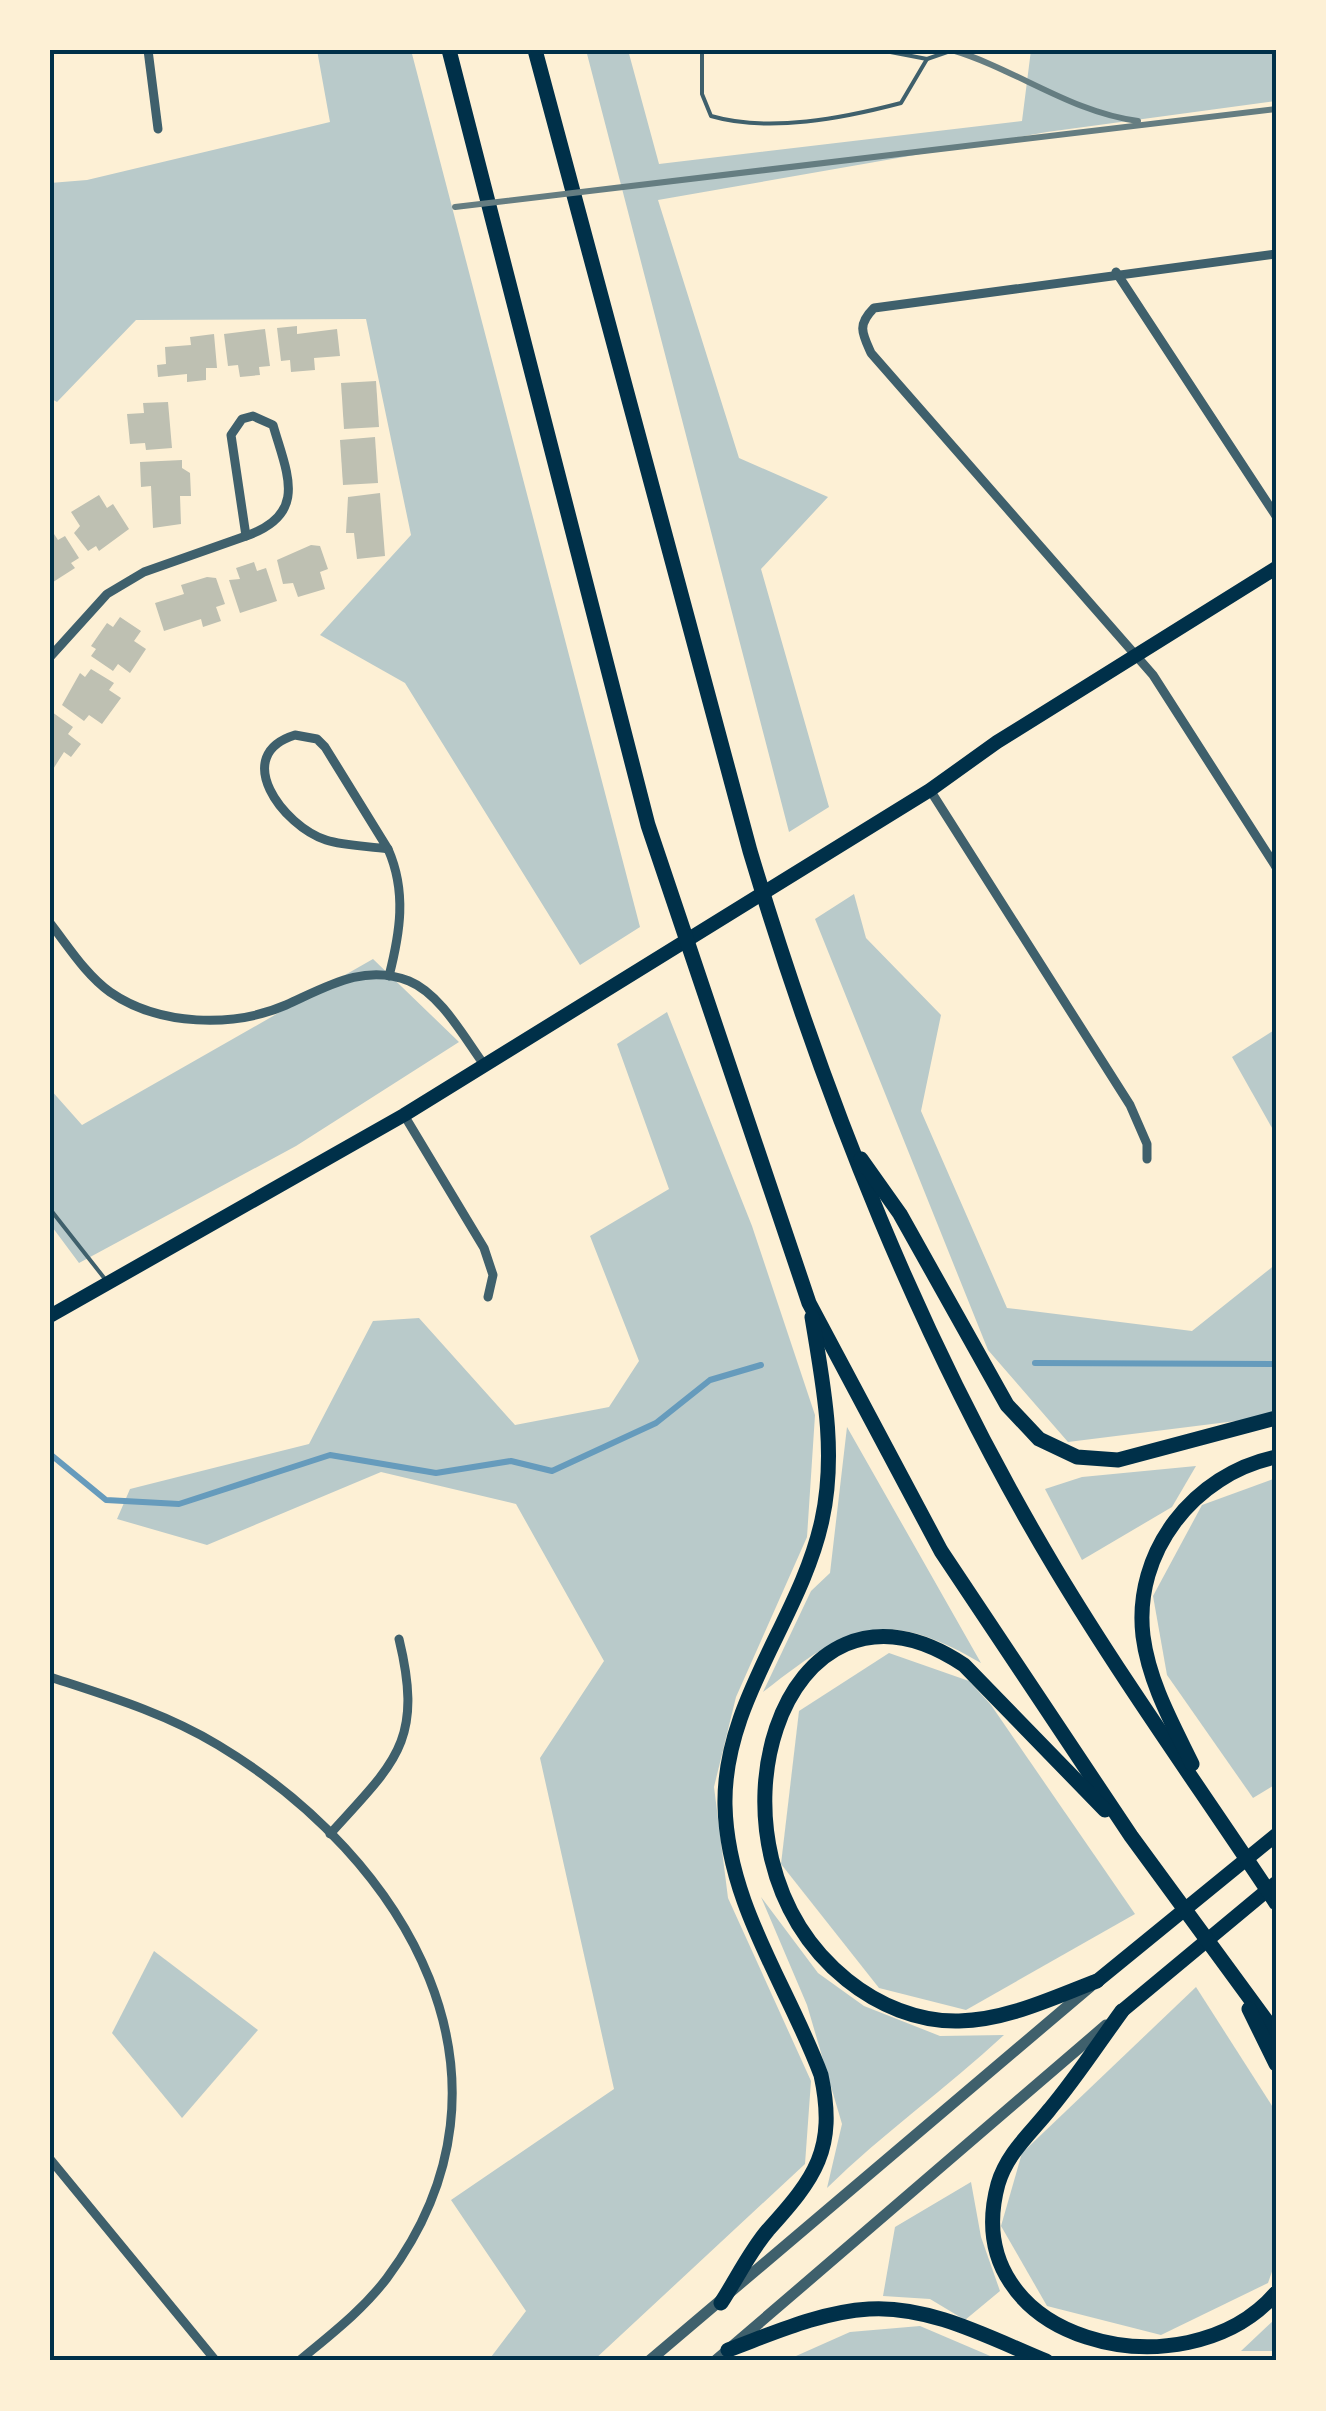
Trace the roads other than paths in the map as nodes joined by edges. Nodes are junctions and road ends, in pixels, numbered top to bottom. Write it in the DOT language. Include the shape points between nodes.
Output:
graph roads {
  1 [pos="148,50"];
  2 [pos="448,50"];
  3 [pos="535,50"];
  4 [pos="702,50"];
  5 [pos="880,50"];
  6 [pos="953,50"];
  7 [pos="927,59"];
  8 [pos="158,129"];
  9 [pos="1276,254"];
  10 [pos="1116,272"];
  11 [pos="1276,516"];
  12 [pos="246,536"];
  13 [pos="1276,568"];
  14 [pos="1135,654"];
  15 [pos="50,657"];
  16 [pos="930,790"];
  17 [pos="388,849"];
  18 [pos="1276,867"];
  19 [pos="50,923"];
  20 [pos="389,976"];
  21 [pos="485,1066"];
  22 [pos="404,1115"];
  23 [pos="846,1137"];
  24 [pos="1147,1159"];
  25 [pos="50,1209"];
  26 [pos="108,1283"];
  27 [pos="488,1297"];
  28 [pos="809,1303"];
  29 [pos="50,1316"];
  30 [pos="1276,1418"];
  31 [pos="1276,1457"];
  32 [pos="399,1639"];
  33 [pos="51,1680"];
  34 [pos="1213,1808"];
  35 [pos="330,1834"];
  36 [pos="1276,1835"];
  37 [pos="1131,1836"];
  38 [pos="1276,1883"];
  39 [pos="1276,1903"];
  40 [pos="1234,1979"];
  41 [pos="1097,1981"];
  42 [pos="1122,2011"];
  43 [pos="1276,2034"];
  44 [pos="1276,2064"];
  45 [pos="50,2159"];
  46 [pos="1276,2293"];
  47 [pos="721,2303"];
  48 [pos="722,2356"];
  49 [pos="216,2361"];
  50 [pos="298,2361"];
  51 [pos="649,2361"];
  52 [pos="1046,2361"];
  1 -- 8 [label="street"];
  2 -- 28 [label="highway" via="648,825"];
  3 -- 23 [label="highway" via="750,852"];
  4 -- 7 [label="lane" via="702,94 711,116 736,124 854,115 901,102"];
  5 -- 7 [label="lane"];
  6 -- 7 [label="lane"];
  9 -- 10 [label="street"];
  10 -- 11 [label="street"];
  10 -- 14 [label="street" via="874,308 861,330 871,353"];
  12 -- 12 [label="street" via="275,522 290,485 273,425 254,416 231,435"];
  12 -- 15 [label="street" via="144,572 107,594"];
  13 -- 14 [label="main road"];
  14 -- 16 [label="main road"];
  14 -- 18 [label="street"];
  16 -- 21 [label="main road"];
  16 -- 24 [label="street" via="1130,1105"];
  17 -- 17 [label="street" via="325,747 295,735 272,746 264,782 308,831"];
  17 -- 20 [label="street" via="400,892 400,932"];
  19 -- 20 [label="street" via="109,991 142,1009 182,1018 260,1014 345,978"];
  20 -- 21 [label="street" via="430,995"];
  21 -- 22 [label="main road"];
  22 -- 26 [label="main road"];
  22 -- 27 [label="street" via="484,1248 493,1275"];
  23 -- 30 [label="highway" via="900,1214 1007,1406 1038,1438 1076,1458 1118,1460"];
  23 -- 34 [label="highway" via="887,1241 981,1435 1123,1678"];
  25 -- 26 [label="lane"];
  26 -- 29 [label="main road"];
  28 -- 37 [label="highway" via="941,1551"];
  28 -- 47 [label="highway" via="828,1436 822,1522 738,1726 725,1804 746,1909 821,2075 826,2140 810,2182 766,2233"];
  31 -- 34 [label="highway" via="1224,1477 1188,1504 1160,1543 1144,1587 1143,1638 1157,1692"];
  32 -- 35 [label="street" via="409,1698 400,1752"];
  33 -- 35 [label="street" via="164,1717 218,1746"];
  34 -- 39 [label="highway"];
  35 -- 50 [label="street" via="394,1907 426,1965 445,2028 450,2111 433,2192 404,2252 364,2305"];
  36 -- 41 [label="main road"];
  37 -- 40 [label="highway"];
  37 -- 41 [label="highway" via="964,1665 918,1641 869,1640 829,1654 800,1682 770,1746 762,1817 777,1887 818,1955 854,1986 908,2014 957,2021 1012,2012"];
  38 -- 42 [label="main road"];
  40 -- 43 [label="highway"];
  40 -- 44 [label="highway"];
  41 -- 47 [label="street"];
  42 -- 46 [label="highway" via="1005,2166 992,2214 1002,2264 1040,2313 1081,2336 1128,2347 1212,2339 1252,2317"];
  42 -- 48 [label="street"];
  45 -- 49 [label="street"];
  47 -- 51 [label="street"];
  48 -- 52 [label="highway" via="811,2320 871,2308 935,2318"];
}
